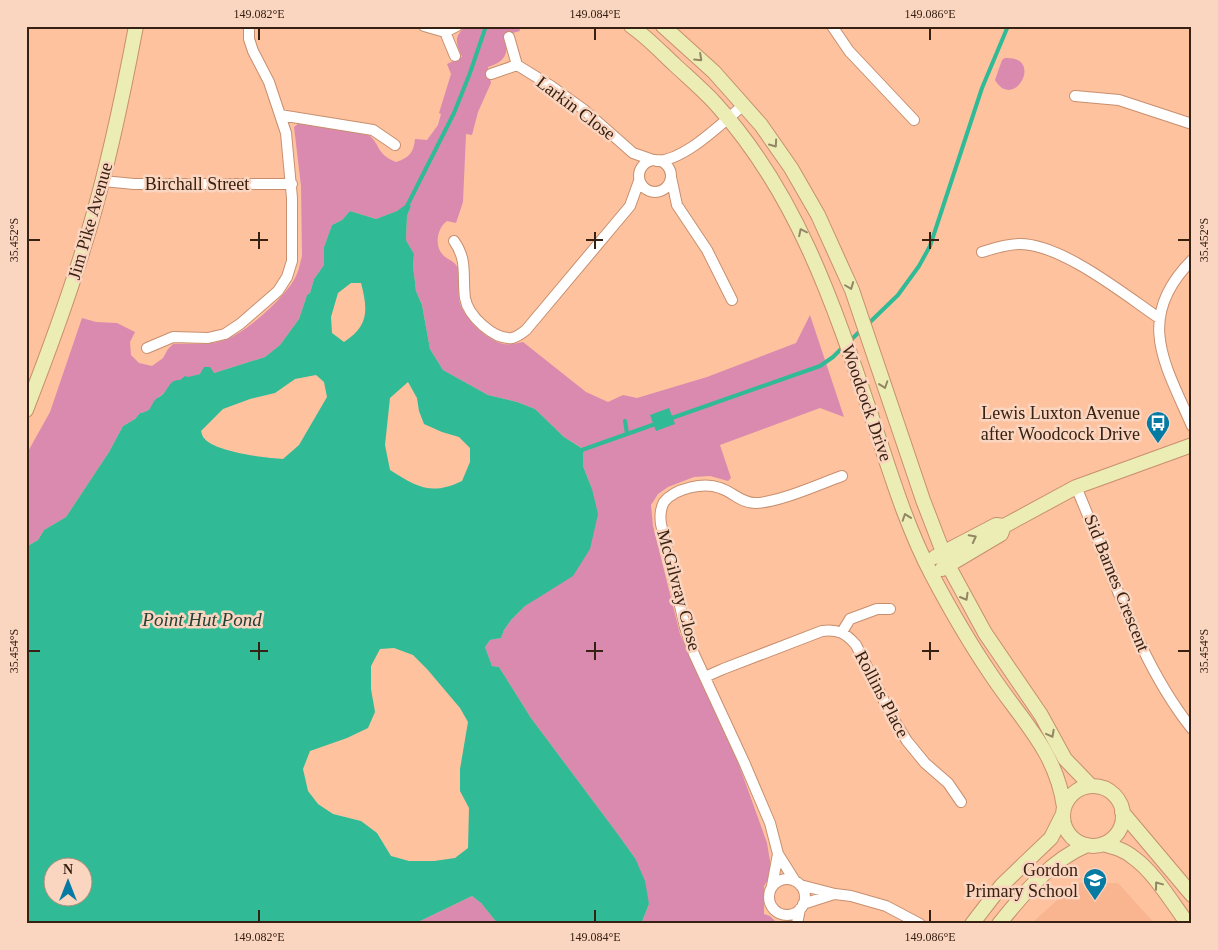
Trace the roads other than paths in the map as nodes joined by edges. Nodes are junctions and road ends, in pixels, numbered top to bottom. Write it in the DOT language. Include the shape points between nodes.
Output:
graph roads {
  1 [pos="136,26"];
  2 [pos="249,26"];
  3 [pos="424,26"];
  4 [pos="457,26"];
  5 [pos="631,26"];
  6 [pos="663,26"];
  7 [pos="832,26"];
  8 [pos="445,32"];
  9 [pos="509,37"];
  10 [pos="455,56"];
  11 [pos="517,65"];
  12 [pos="491,74"];
  13 [pos="1075,96"];
  14 [pos="744,105"];
  15 [pos="280,115"];
  16 [pos="728,118"];
  17 [pos="914,120"];
  18 [pos="1192,124"];
  19 [pos="395,145"];
  20 [pos="633,153"];
  21 [pos="683,154"];
  22 [pos="656,160"];
  23 [pos="639,177"];
  24 [pos="671,177"];
  25 [pos="103,181"];
  26 [pos="292,184"];
  27 [pos="654,192"];
  28 [pos="677,205"];
  29 [pos="630,206"];
  30 [pos="454,241"];
  31 [pos="982,252"];
  32 [pos="1192,260"];
  33 [pos="732,300"];
  34 [pos="1159,318"];
  35 [pos="147,348"];
  36 [pos="26,410"];
  37 [pos="1192,426"];
  38 [pos="1192,445"];
  39 [pos="842,476"];
  40 [pos="1076,487"];
  41 [pos="946,559"];
  42 [pos="926,562"];
  43 [pos="932,575"];
  44 [pos="890,609"];
  45 [pos="842,632"];
  46 [pos="706,677"];
  47 [pos="1192,729"];
  48 [pos="1091,786"];
  49 [pos="961,802"];
  50 [pos="1063,811"];
  51 [pos="1122,812"];
  52 [pos="1103,844"];
  53 [pos="1087,845"];
  54 [pos="778,854"];
  55 [pos="797,883"];
  56 [pos="772,886"];
  57 [pos="835,894"];
  58 [pos="1192,895"];
  59 [pos="802,906"];
  60 [pos="781,919"];
  61 [pos="797,924"];
  62 [pos="920,924"];
  63 [pos="972,924"];
  64 [pos="999,924"];
  65 [pos="1188,924"];
  1 -- 25 [label="main road, Jim Pike Avenue"];
  2 -- 15 [label="street" via="253,51 269,82"];
  3 -- 8 [label="street"];
  4 -- 8 [label="street"];
  5 -- 16 [label="main road, Woodcock Drive"];
  6 -- 14 [label="main road, Woodcock Drive, one-way" via="714,72"];
  7 -- 17 [label="street" via="848,51"];
  8 -- 10 [label="street"];
  9 -- 11 [label="street, Larkin Close"];
  11 -- 12 [label="street, Larkin Close"];
  11 -- 20 [label="street, Larkin Close" via="583,109"];
  13 -- 18 [label="street" via="1119,100"];
  14 -- 16 [label="street"];
  14 -- 41 [label="main road, Woodcock Drive, one-way" via="791,168 842,265"];
  15 -- 19 [label="street" via="373,130"];
  15 -- 26 [label="street" via="286,134"];
  16 -- 21 [label="street"];
  42 -- 16 [label="main road, Woodcock Drive, one-way" via="909,525 821,274 800,227 759,159"];
  20 -- 22 [label="street, Larkin Close"];
  20 -- 23 [label="street, Larkin Close"];
  21 -- 22 [label="street"];
  21 -- 24 [label="street"];
  22 -- 23 [label="street" via="644,164"];
  22 -- 24 [label="street" via="667,166"];
  23 -- 27 [label="street" via="645,189"];
  23 -- 29 [label="street"];
  24 -- 27 [label="street" via="664,190"];
  24 -- 28 [label="street"];
  25 -- 26 [label="street, Birchall Street" via="134,184"];
  25 -- 36 [label="main road, Jim Pike Avenue" via="58,326"];
  26 -- 35 [label="street" via="292,261 278,291 225,334 208,338 173,338"];
  27 -- 28 [label="street"];
  27 -- 29 [label="street"];
  28 -- 33 [label="street" via="706,250"];
  29 -- 30 [label="street" via="526,330 514,338 501,338 474,317 468,308 465,268 461,250"];
  31 -- 34 [label="street" via="1021,244 1064,256"];
  32 -- 34 [label="street" via="1173,281"];
  34 -- 37 [label="street" via="1162,359"];
  38 -- 40 [label="main road"];
  39 -- 46 [label="street, McGilvray Close" via="770,502 743,501 721,488 704,485 688,488 664,503 660,513 661,524 685,627"];
  40 -- 41 [label="main road" via="1004,526 996,525"];
  40 -- 47 [label="street, Sid Barnes Crescent" via="1137,638 1160,683"];
  41 -- 42 [label="main road"];
  41 -- 43 [label="main road"];
  41 -- 48 [label="main road, Woodcock Drive, one-way" via="985,633 1041,715 1065,759"];
  42 -- 43 [label="main road, Woodcock Drive"];
  43 -- 50 [label="main road, Woodcock Drive" via="990,674 1043,746 1061,786"];
  44 -- 45 [label="street, Rollins Place" via="877,608 850,619"];
  45 -- 46 [label="street, Rollins Place" via="822,631"];
  45 -- 49 [label="street, Rollins Place" via="856,645 907,741 926,764 948,782"];
  46 -- 54 [label="street, McGilvray Close" via="770,822"];
  48 -- 50 [label="main road" via="1074,792"];
  48 -- 51 [label="main road" via="1108,790 1115,796"];
  50 -- 53 [label="main road" via="1066,831"];
  50 -- 63 [label="main road" via="1051,838 1002,885"];
  51 -- 52 [label="main road" via="1116,835"];
  51 -- 58 [label="main road"];
  52 -- 53 [label="main road"];
  65 -- 52 [label="main road, one-way" via="1134,857"];
  53 -- 64 [label="main road" via="1058,862 1019,899"];
  54 -- 55 [label="street, McGilvray Close"];
  54 -- 56 [label="street, McGilvray Close"];
  55 -- 56 [label="street" via="790,879 780,880"];
  55 -- 57 [label="street"];
  55 -- 59 [label="street" via="804,894"];
  56 -- 60 [label="street" via="769,900"];
  57 -- 59 [label="street"];
  57 -- 62 [label="street" via="886,906"];
  59 -- 60 [label="street"];
  59 -- 61 [label="street"];
}
